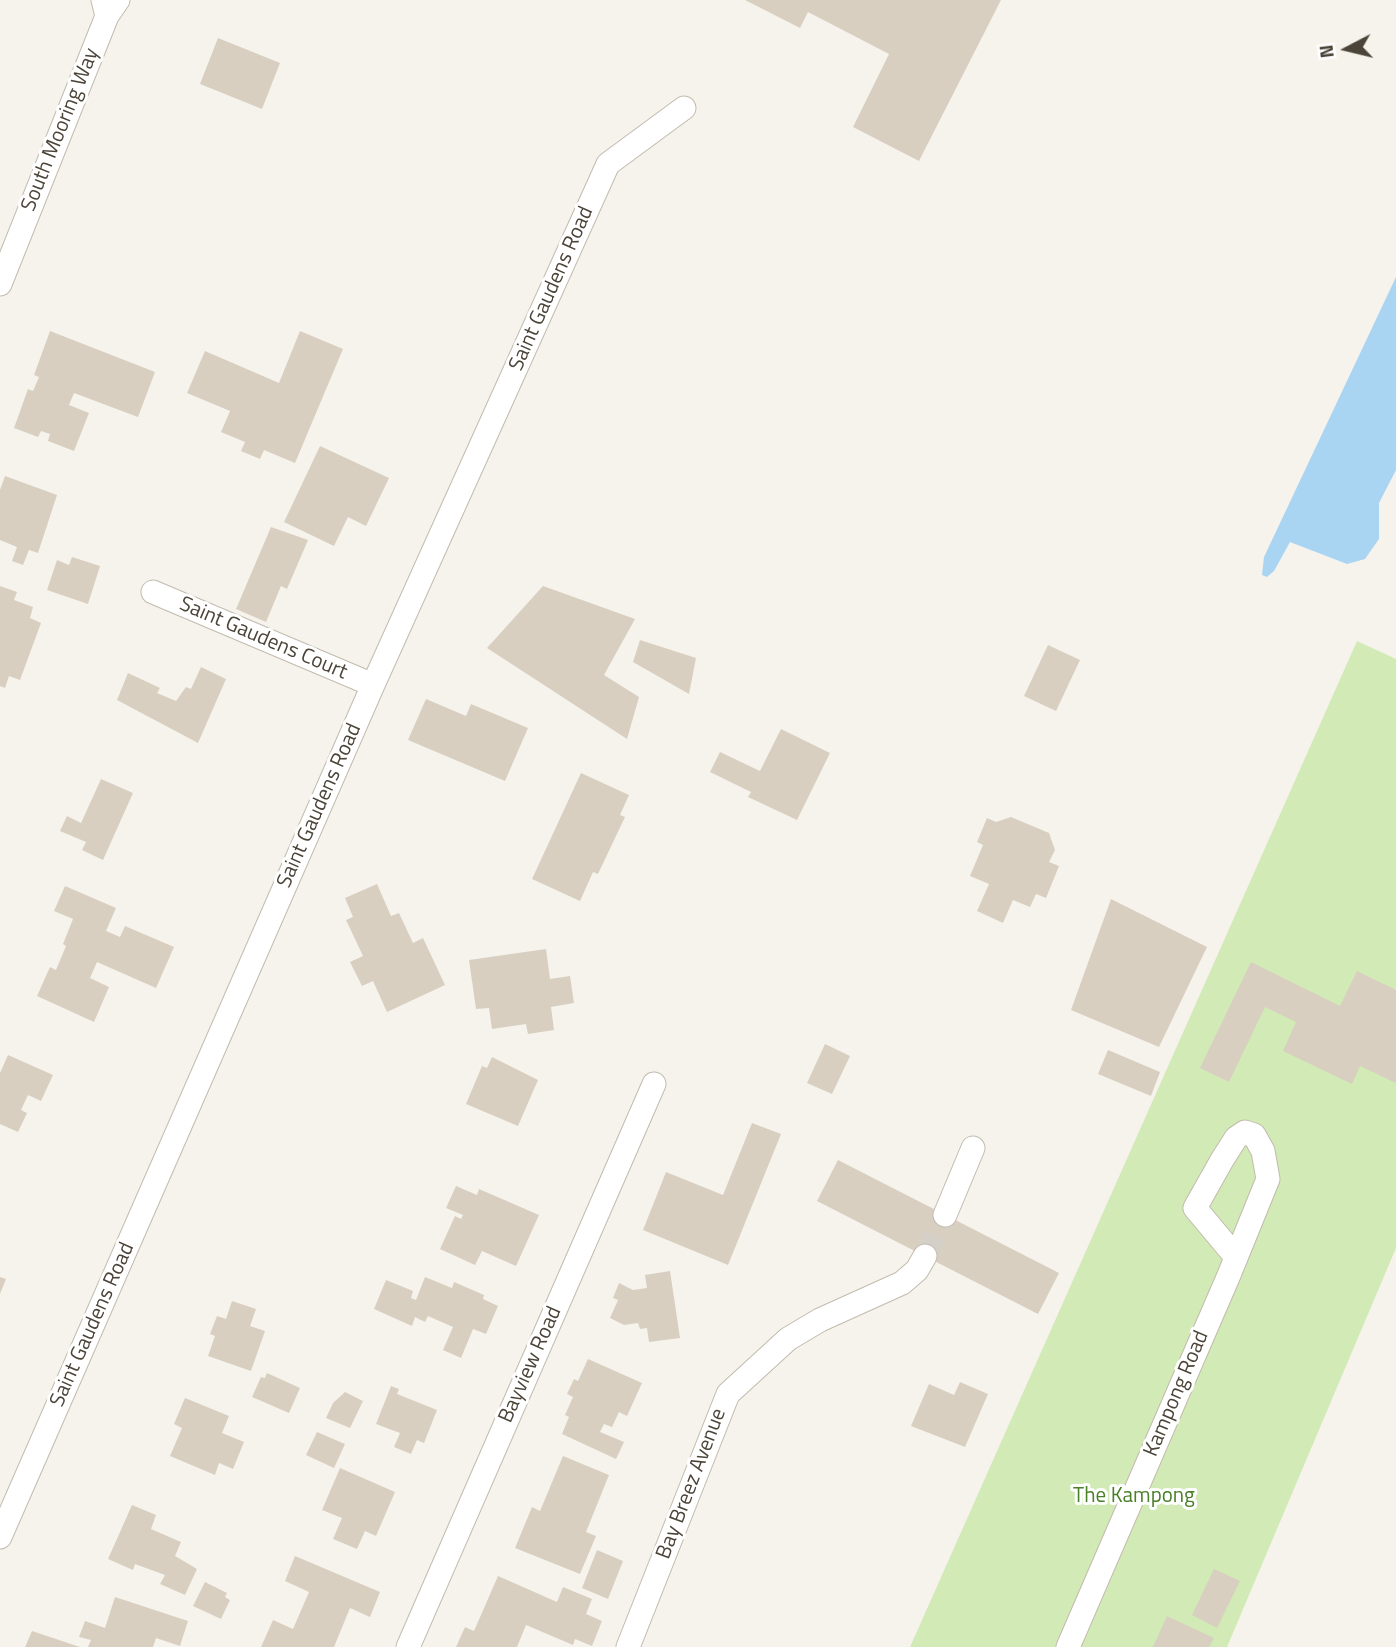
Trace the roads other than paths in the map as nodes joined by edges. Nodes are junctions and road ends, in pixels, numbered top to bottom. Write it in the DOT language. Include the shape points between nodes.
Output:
graph roads {
  1 [pos="109,5"];
  2 [pos="684,108"];
  3 [pos="0,284"];
  4 [pos="153,592"];
  5 [pos="373,685"];
  6 [pos="654,1084"];
  7 [pos="973,1148"];
  8 [pos="945,1214"];
  9 [pos="925,1256"];
  10 [pos="1236,1257"];
  11 [pos="0,1537"];
  12 [pos="408,1647"];
  13 [pos="628,1647"];
  14 [pos="1068,1647"];
  1 -- 3 [label="street, South Mooring Way"];
  2 -- 5 [label="street, Saint Gaudens Road" via="608,164"];
  4 -- 5 [label="street, Saint Gaudens Court"];
  5 -- 11 [label="street, Saint Gaudens Road"];
  6 -- 12 [label="street, Bayview Road"];
  7 -- 8 [label="street"];
  9 -- 13 [label="street, Bay Breez Avenue" via="902,1283 788,1339 728,1394"];
  10 -- 10 [label="street, Kampong Road" via="1195,1208 1236,1138 1245,1132 1254,1135 1263,1151 1268,1179"];
  10 -- 14 [label="street, Kampong Road"];
}
